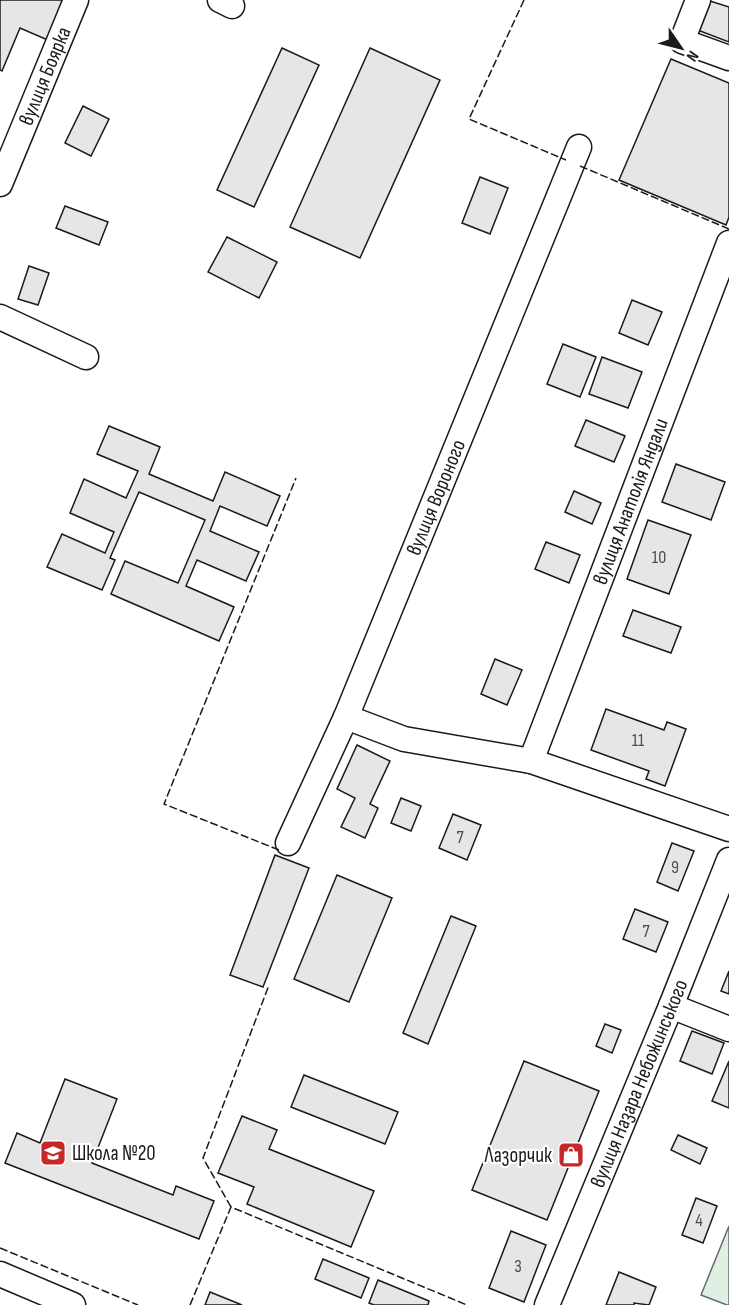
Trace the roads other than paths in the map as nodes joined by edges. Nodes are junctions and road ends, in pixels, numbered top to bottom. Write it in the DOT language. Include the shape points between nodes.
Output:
graph roads {
  1 [pos="76,0"];
  2 [pos="698,0"];
  3 [pos="729,58"];
  4 [pos="579,147"];
  5 [pos="0,184"];
  6 [pos="729,243"];
  7 [pos="0,316"];
  8 [pos="86,357"];
  9 [pos="346,717"];
  10 [pos="531,761"];
  11 [pos="729,829"];
  12 [pos="288,843"];
  13 [pos="729,860"];
  14 [pos="671,1006"];
  15 [pos="729,1029"];
  16 [pos="0,1274"];
  17 [pos="73,1305"];
  18 [pos="547,1305"];
  1 -- 5 [label="street, вулиця Боярка"];
  2 -- 3 [label="street" via="682,41"];
  4 -- 9 [label="street, вулиця Вороного"];
  6 -- 10 [label="street, вулиця Анатолія Яндали"];
  7 -- 8 [label="street"];
  9 -- 10 [label="street" via="405,739"];
  9 -- 12 [label="street, вулиця Вороного"];
  10 -- 11 [label="street"];
  13 -- 14 [label="street, вулиця Назара Небожинського"];
  14 -- 15 [label="street"];
  14 -- 18 [label="street, вулиця Назара Небожинського"];
  16 -- 17 [label="street"];
}
